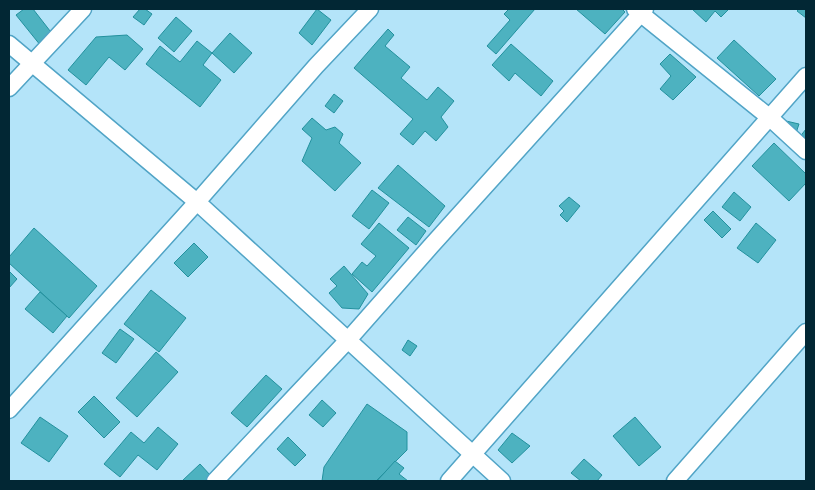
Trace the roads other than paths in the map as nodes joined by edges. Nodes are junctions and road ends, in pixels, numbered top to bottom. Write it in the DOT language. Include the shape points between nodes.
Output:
graph roads {
  1 [pos="83,9"];
  2 [pos="370,9"];
  3 [pos="640,10"];
  4 [pos="9,44"];
  5 [pos="30,64"];
  6 [pos="806,76"];
  7 [pos="9,88"];
  8 [pos="769,117"];
  9 [pos="806,151"];
  10 [pos="197,202"];
  11 [pos="806,332"];
  12 [pos="348,340"];
  13 [pos="9,410"];
  14 [pos="474,454"];
  15 [pos="216,481"];
  16 [pos="449,481"];
  17 [pos="502,481"];
  18 [pos="675,481"];
  1 -- 5 [label="street"];
  2 -- 10 [label="street"];
  3 -- 8 [label="street"];
  3 -- 12 [label="street"];
  4 -- 5 [label="street"];
  5 -- 7 [label="street"];
  5 -- 10 [label="street"];
  6 -- 8 [label="street"];
  8 -- 9 [label="street"];
  8 -- 14 [label="street"];
  10 -- 12 [label="street"];
  10 -- 13 [label="street"];
  11 -- 18 [label="street"];
  12 -- 14 [label="street"];
  12 -- 15 [label="street"];
  14 -- 16 [label="street"];
  14 -- 17 [label="street"];
}
